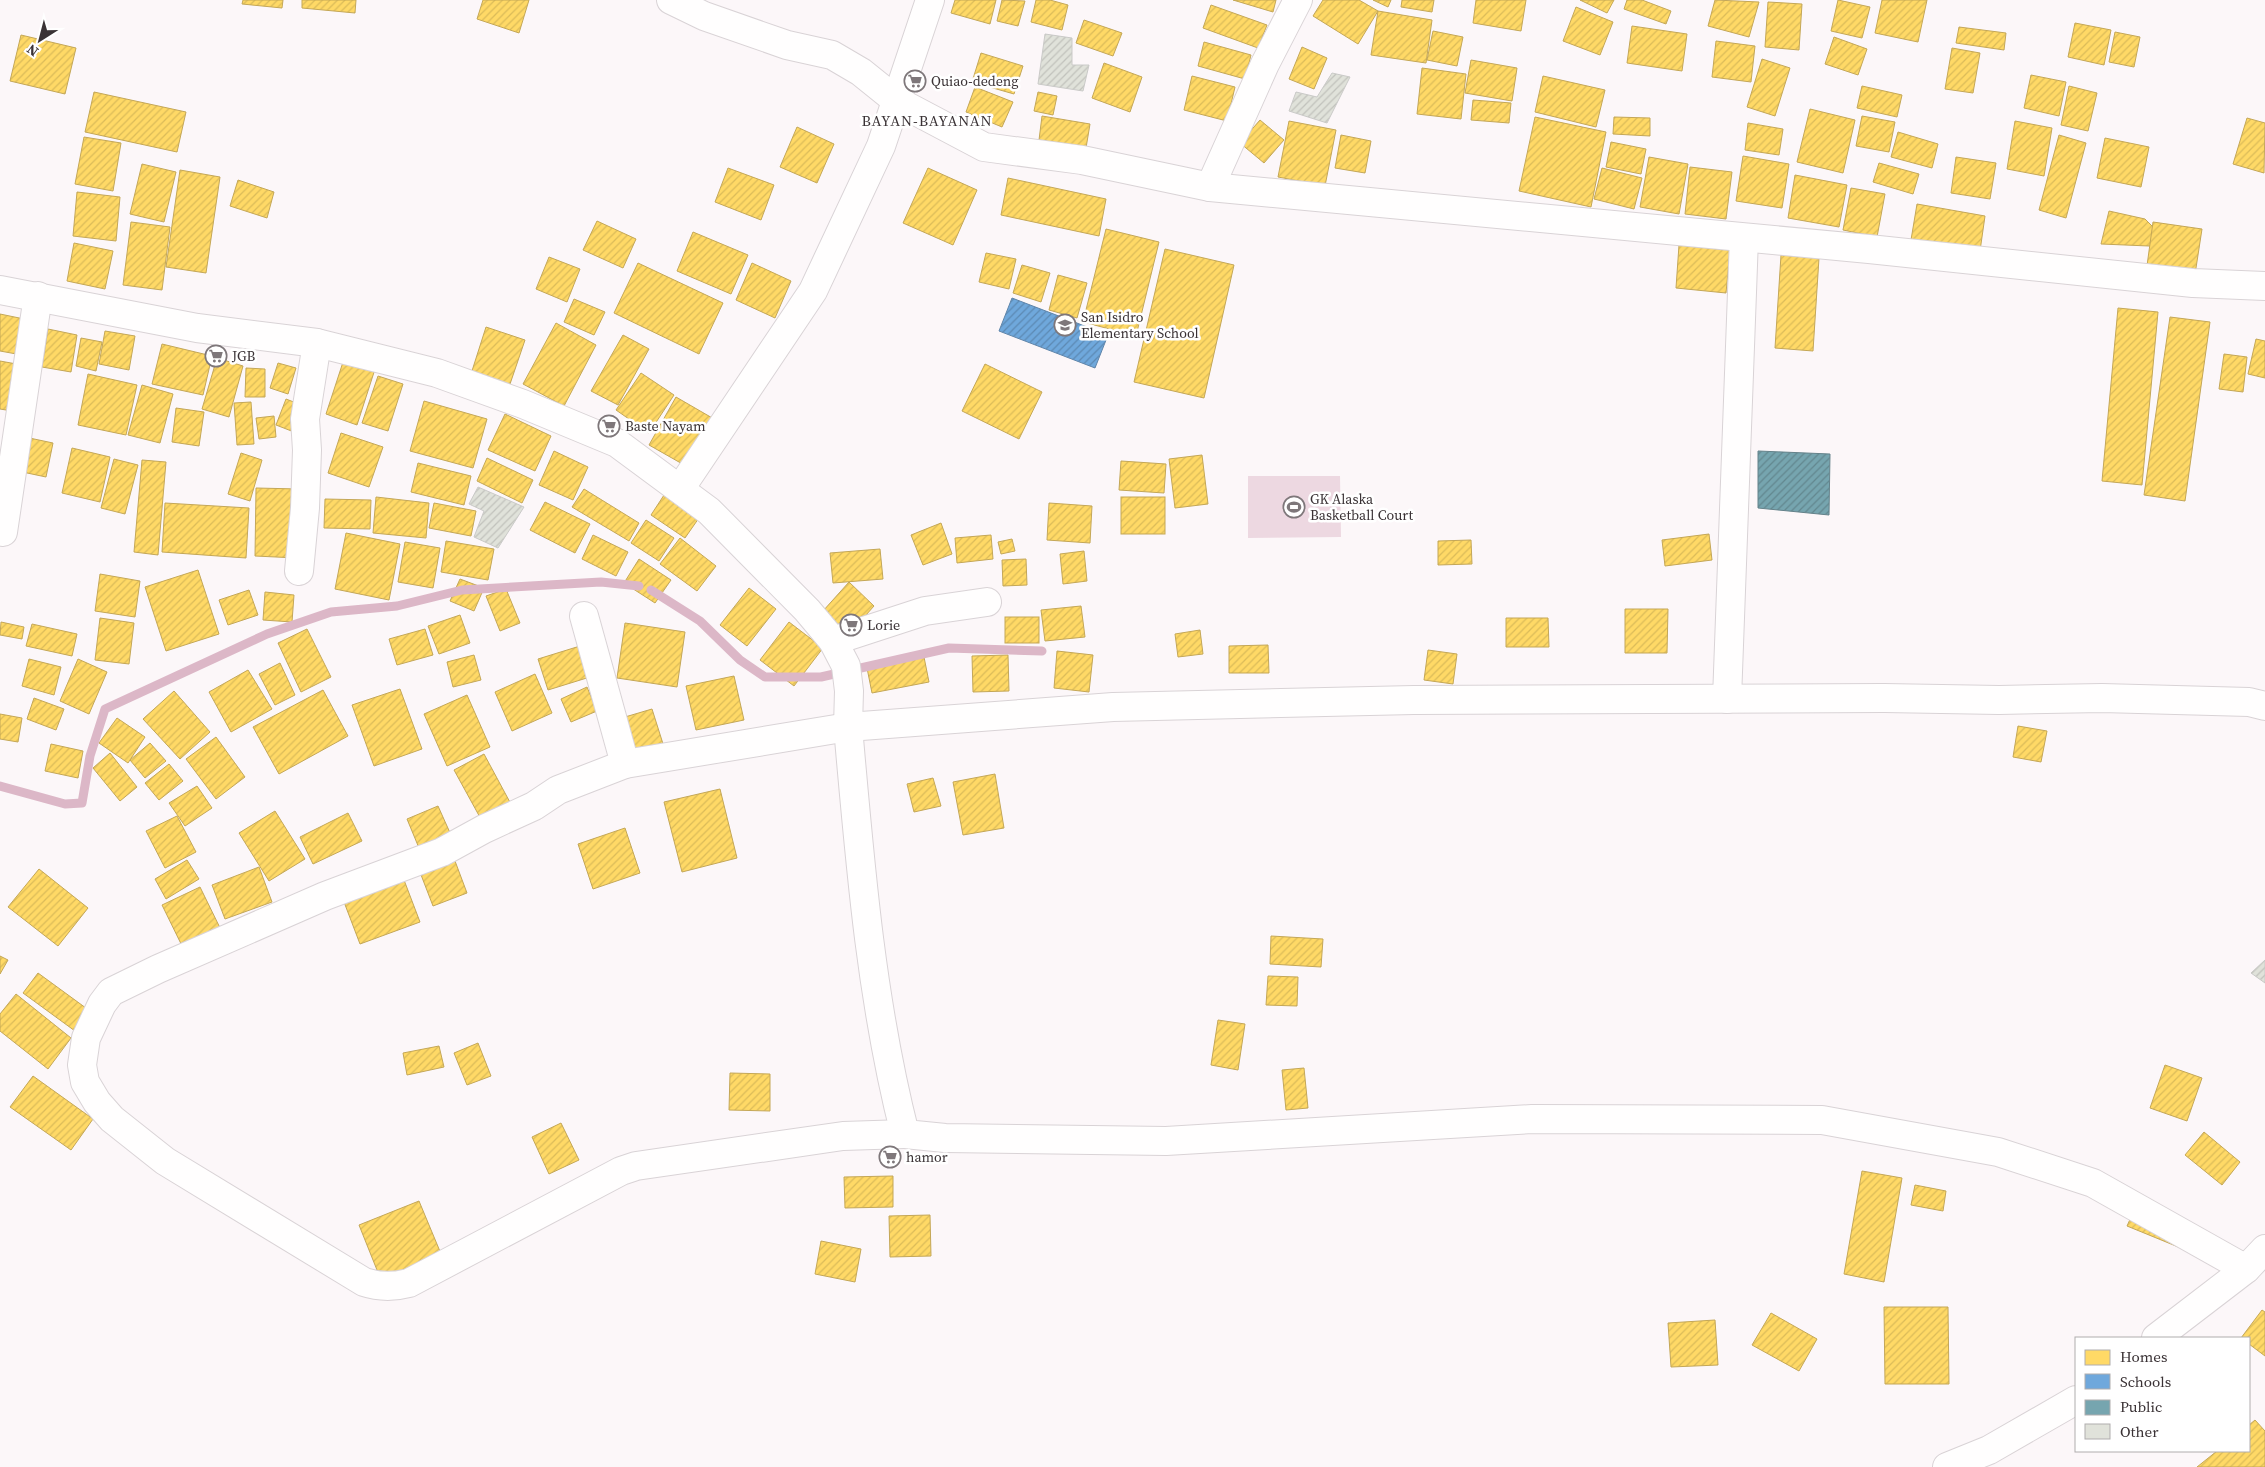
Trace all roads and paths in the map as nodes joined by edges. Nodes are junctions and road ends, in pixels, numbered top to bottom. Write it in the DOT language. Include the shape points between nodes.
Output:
graph roads {
  1 [pos="671,0"];
  2 [pos="930,0"];
  3 [pos="1298,0"];
  4 [pos="897,101"];
  5 [pos="1210,187"];
  6 [pos="1744,238"];
  7 [pos="2265,286"];
  8 [pos="0,290"];
  9 [pos="38,296"];
  10 [pos="317,343"];
  11 [pos="9,418"];
  12 [pos="680,489"];
  13 [pos="3,532"];
  14 [pos="299,571"];
  15 [pos="987,602"];
  16 [pos="584,616"];
  17 [pos="833,641"];
  18 [pos="1727,699"];
  19 [pos="2265,706"];
  20 [pos="848,727"];
  21 [pos="625,764"];
  22 [pos="905,1134"];
  23 [pos="2265,1249"];
  24 [pos="2246,1269"];
  25 [pos="2157,1337"];
  26 [pos="2075,1401"];
  27 [pos="1947,1467"];
  1 -- 4 [label="street" via="704,16 787,45 832,55 862,72"];
  2 -- 4 [label="street"];
  3 -- 5 [label="street" via="1265,64"];
  4 -- 5 [label="street" via="984,147 1082,160"];
  4 -- 12 [label="street" via="881,146 813,291"];
  5 -- 6 [label="street"];
  6 -- 7 [label="street" via="2192,283"];
  6 -- 18 [label="street"];
  8 -- 9 [label="street"];
  9 -- 10 [label="street" via="197,328"];
  9 -- 11 [label="street"];
  10 -- 12 [label="street" via="436,373 523,404 618,443"];
  10 -- 14 [label="street" via="305,419 305,498"];
  11 -- 13 [label="street"];
  12 -- 17 [label="street" via="709,511 807,610"];
  15 -- 17 [label="street" via="925,611"];
  16 -- 21 [label="street"];
  17 -- 20 [label="street" via="847,673"];
  18 -- 19 [label="street" via="2102,698 2249,702"];
  18 -- 20 [label="street" via="1112,707"];
  20 -- 21 [label="street"];
  20 -- 22 [label="street" via="869,949 891,1079"];
  21 -- 22 [label="street" via="558,790 534,806 442,852 325,896 111,992 86,1038 82,1065 85,1082 97,1102 112,1119 165,1160 364,1282 384,1286 410,1283 636,1166 843,1136"];
  22 -- 24 [label="street" via="945,1138 1166,1141 1532,1119 1822,1120 1998,1152 2093,1183"];
  23 -- 24 [label="street"];
  24 -- 25 [label="street"];
  26 -- 27 [label="street" via="1989,1450"];
}
